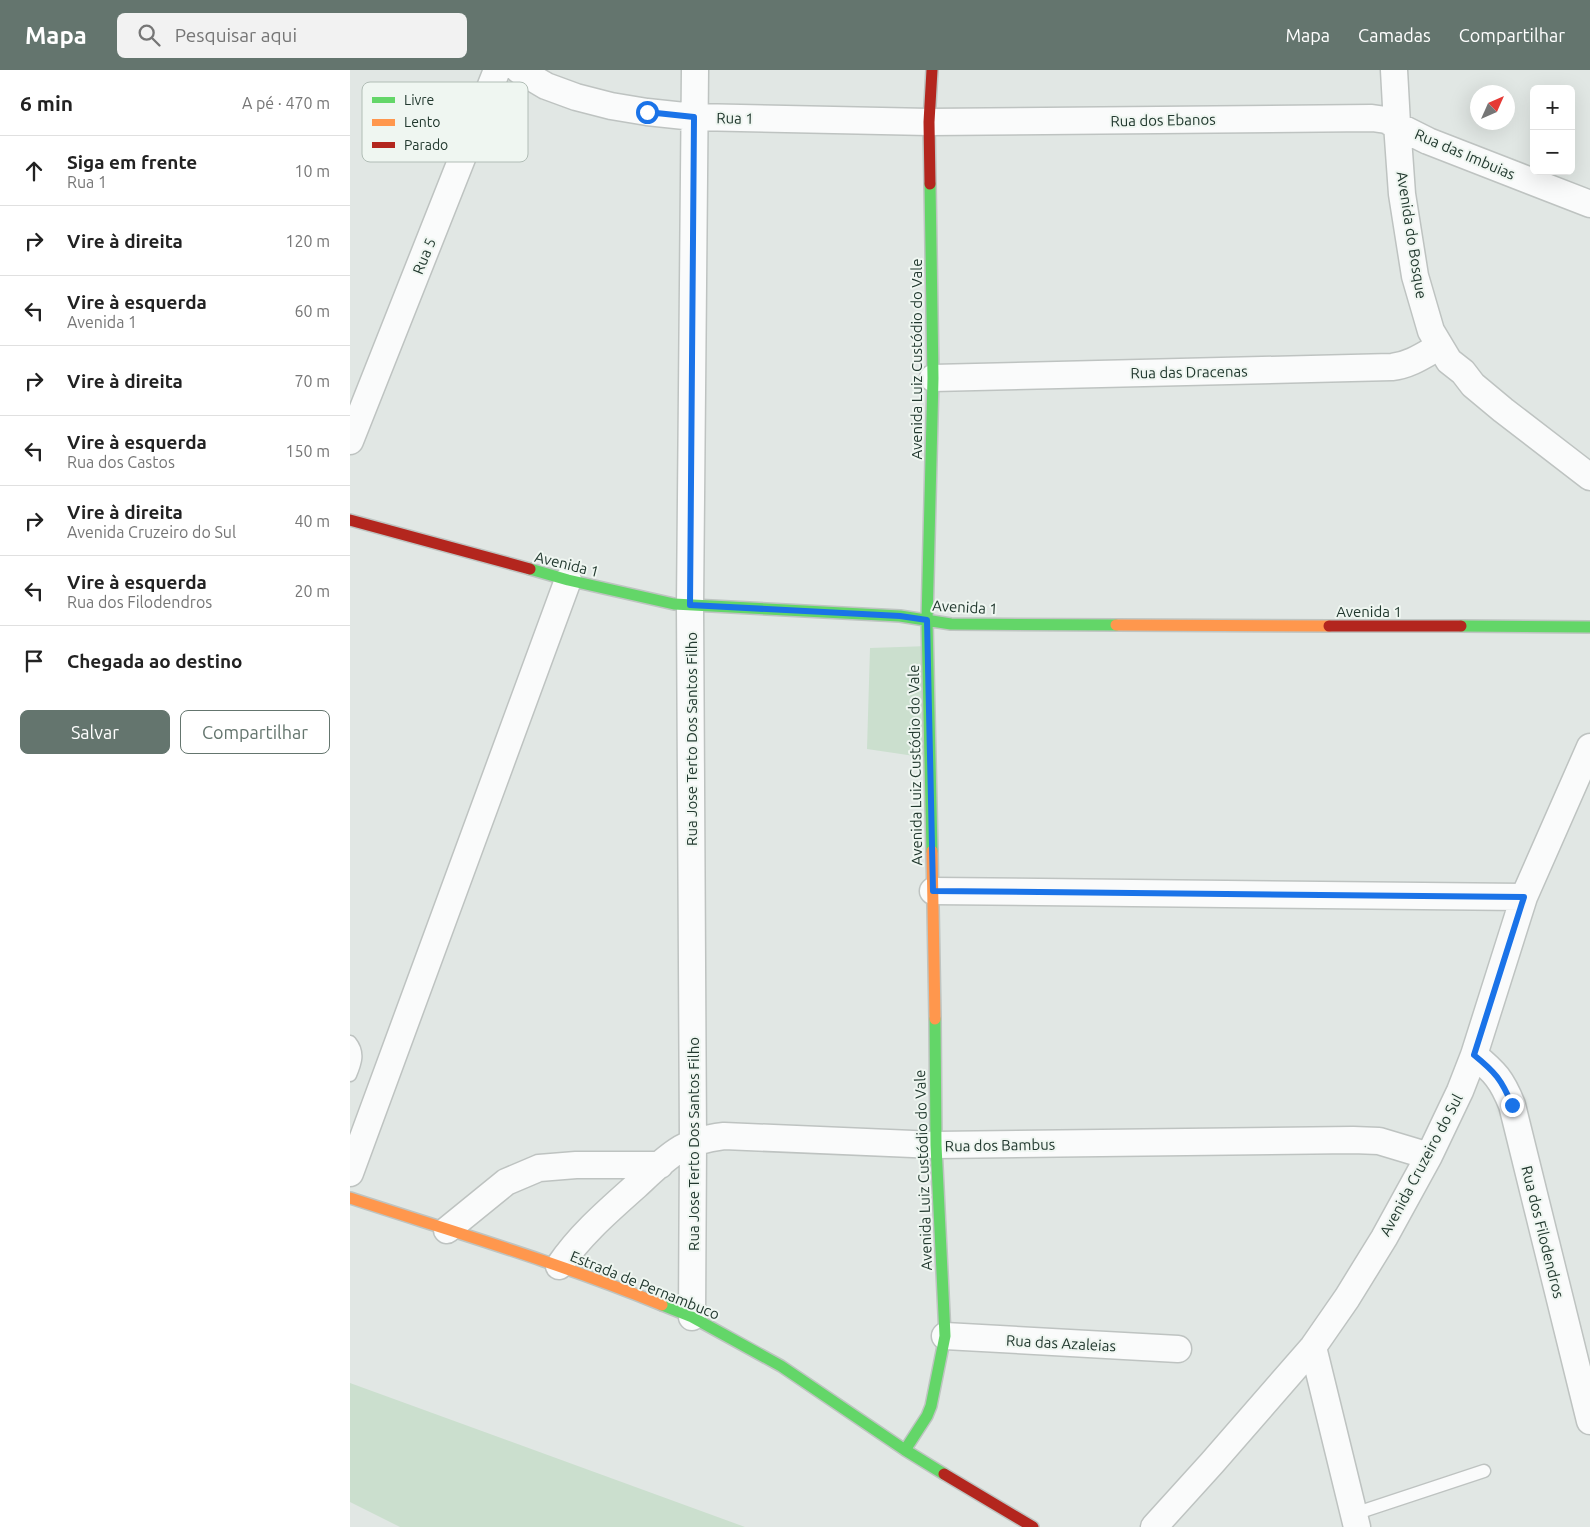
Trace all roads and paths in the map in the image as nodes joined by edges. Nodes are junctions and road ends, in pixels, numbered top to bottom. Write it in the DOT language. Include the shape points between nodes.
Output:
graph roads {
  1 [pos="497,70"];
  2 [pos="519,70"];
  3 [pos="694,70"];
  4 [pos="932,70"];
  5 [pos="1394,70"];
  6 [pos="492,82"];
  7 [pos="694,117"];
  8 [pos="929,122"];
  9 [pos="1397,124"];
  10 [pos="461,162"];
  11 [pos="1590,204"];
  12 [pos="1440,346"];
  13 [pos="933,378"];
  14 [pos="350,442"];
  15 [pos="1590,477"];
  16 [pos="350,520"];
  17 [pos="568,580"];
  18 [pos="690,605"];
  19 [pos="927,620"];
  20 [pos="1590,627"];
  21 [pos="1590,747"];
  22 [pos="933,891"];
  23 [pos="1524,897"];
  24 [pos="350,1042"];
  25 [pos="1474,1055"];
  26 [pos="350,1075"];
  27 [pos="693,1143"];
  28 [pos="936,1145"];
  29 [pos="1429,1156"];
  30 [pos="660,1164"];
  31 [pos="350,1172"];
  32 [pos="350,1198"];
  33 [pos="447,1230"];
  34 [pos="559,1266"];
  35 [pos="692,1317"];
  36 [pos="945,1336"];
  37 [pos="1313,1347"];
  38 [pos="1178,1349"];
  39 [pos="1590,1421"];
  40 [pos="905,1450"];
  41 [pos="1484,1472"];
  42 [pos="1355,1520"];
  43 [pos="1032,1527"];
  44 [pos="1154,1527"];
  1 -- 6 [label="street, Rua 5"];
  2 -- 7 [label="street, Rua 1" via="546,86 576,97 611,106"];
  3 -- 7 [label="street, Rua Jose Terto Dos Santos Filho"];
  4 -- 8 [label="street, Avenida Luiz Custódio do Vale"];
  5 -- 9 [label="street, Avenida do Bosque"];
  7 -- 8 [label="street, Rua 1"];
  7 -- 18 [label="street, Rua Jose Terto Dos Santos Filho"];
  8 -- 9 [label="street, Rua dos Ebanos" via="1372,118"];
  8 -- 13 [label="street, Avenida Luiz Custódio do Vale"];
  9 -- 11 [label="street, Rua das Imbuias" via="1428,141"];
  9 -- 12 [label="street, Avenida do Bosque" via="1402,194 1415,276 1431,331"];
  10 -- 14 [label="street, Rua 5"];
  12 -- 13 [label="street, Rua das Dracenas" via="1412,362 1392,367"];
  12 -- 15 [label="street, Avenida do Bosque" via="1449,361 1481,391"];
  13 -- 19 [label="street, Avenida Luiz Custódio do Vale"];
  16 -- 17 [label="street, Avenida 1"];
  17 -- 18 [label="street, Avenida 1"];
  17 -- 31 [label="street"];
  18 -- 19 [label="street, Avenida 1"];
  18 -- 27 [label="street, Rua Jose Terto Dos Santos Filho"];
  19 -- 20 [label="street, Avenida 1" via="951,624"];
  19 -- 22 [label="street, Avenida Luiz Custódio do Vale"];
  21 -- 23 [label="street, Avenida Cruzeiro do Sul"];
  22 -- 23 [label="street"];
  22 -- 28 [label="street, Avenida Luiz Custódio do Vale"];
  23 -- 25 [label="street, Avenida Cruzeiro do Sul"];
  24 -- 26 [label="lane" via="356,1054"];
  25 -- 29 [label="street, Avenida Cruzeiro do Sul"];
  25 -- 39 [label="street, Rua dos Filodendros" via="1502,1082 1512,1105"];
  27 -- 28 [label="street, Rua dos Bambus" via="724,1136"];
  27 -- 30 [label="street, Rua dos Bambus"];
  27 -- 35 [label="street, Rua Jose Terto Dos Santos Filho"];
  28 -- 29 [label="street, Rua dos Bambus" via="1353,1140 1379,1141"];
  28 -- 36 [label="street, Avenida Luiz Custódio do Vale"];
  29 -- 37 [label="street, Avenida Cruzeiro do Sul" via="1384,1238"];
  30 -- 33 [label="street" via="540,1168 506,1182"];
  30 -- 34 [label="street, Rua dos Bambus" via="577,1241"];
  32 -- 33 [label="street, Estrada de Pernambuco"];
  33 -- 34 [label="street, Estrada de Pernambuco"];
  34 -- 35 [label="street, Estrada de Pernambuco"];
  35 -- 40 [label="street, Estrada de Pernambuco" via="781,1366"];
  36 -- 38 [label="street, Rua das Azaleias"];
  36 -- 40 [label="street, Avenida Luiz Custódio do Vale" via="931,1406"];
  37 -- 42 [label="street"];
  37 -- 44 [label="street, Avenida Cruzeiro do Sul"];
  40 -- 43 [label="street, Estrada de Pernambuco"];
  41 -- 42 [label="lane"];
}
